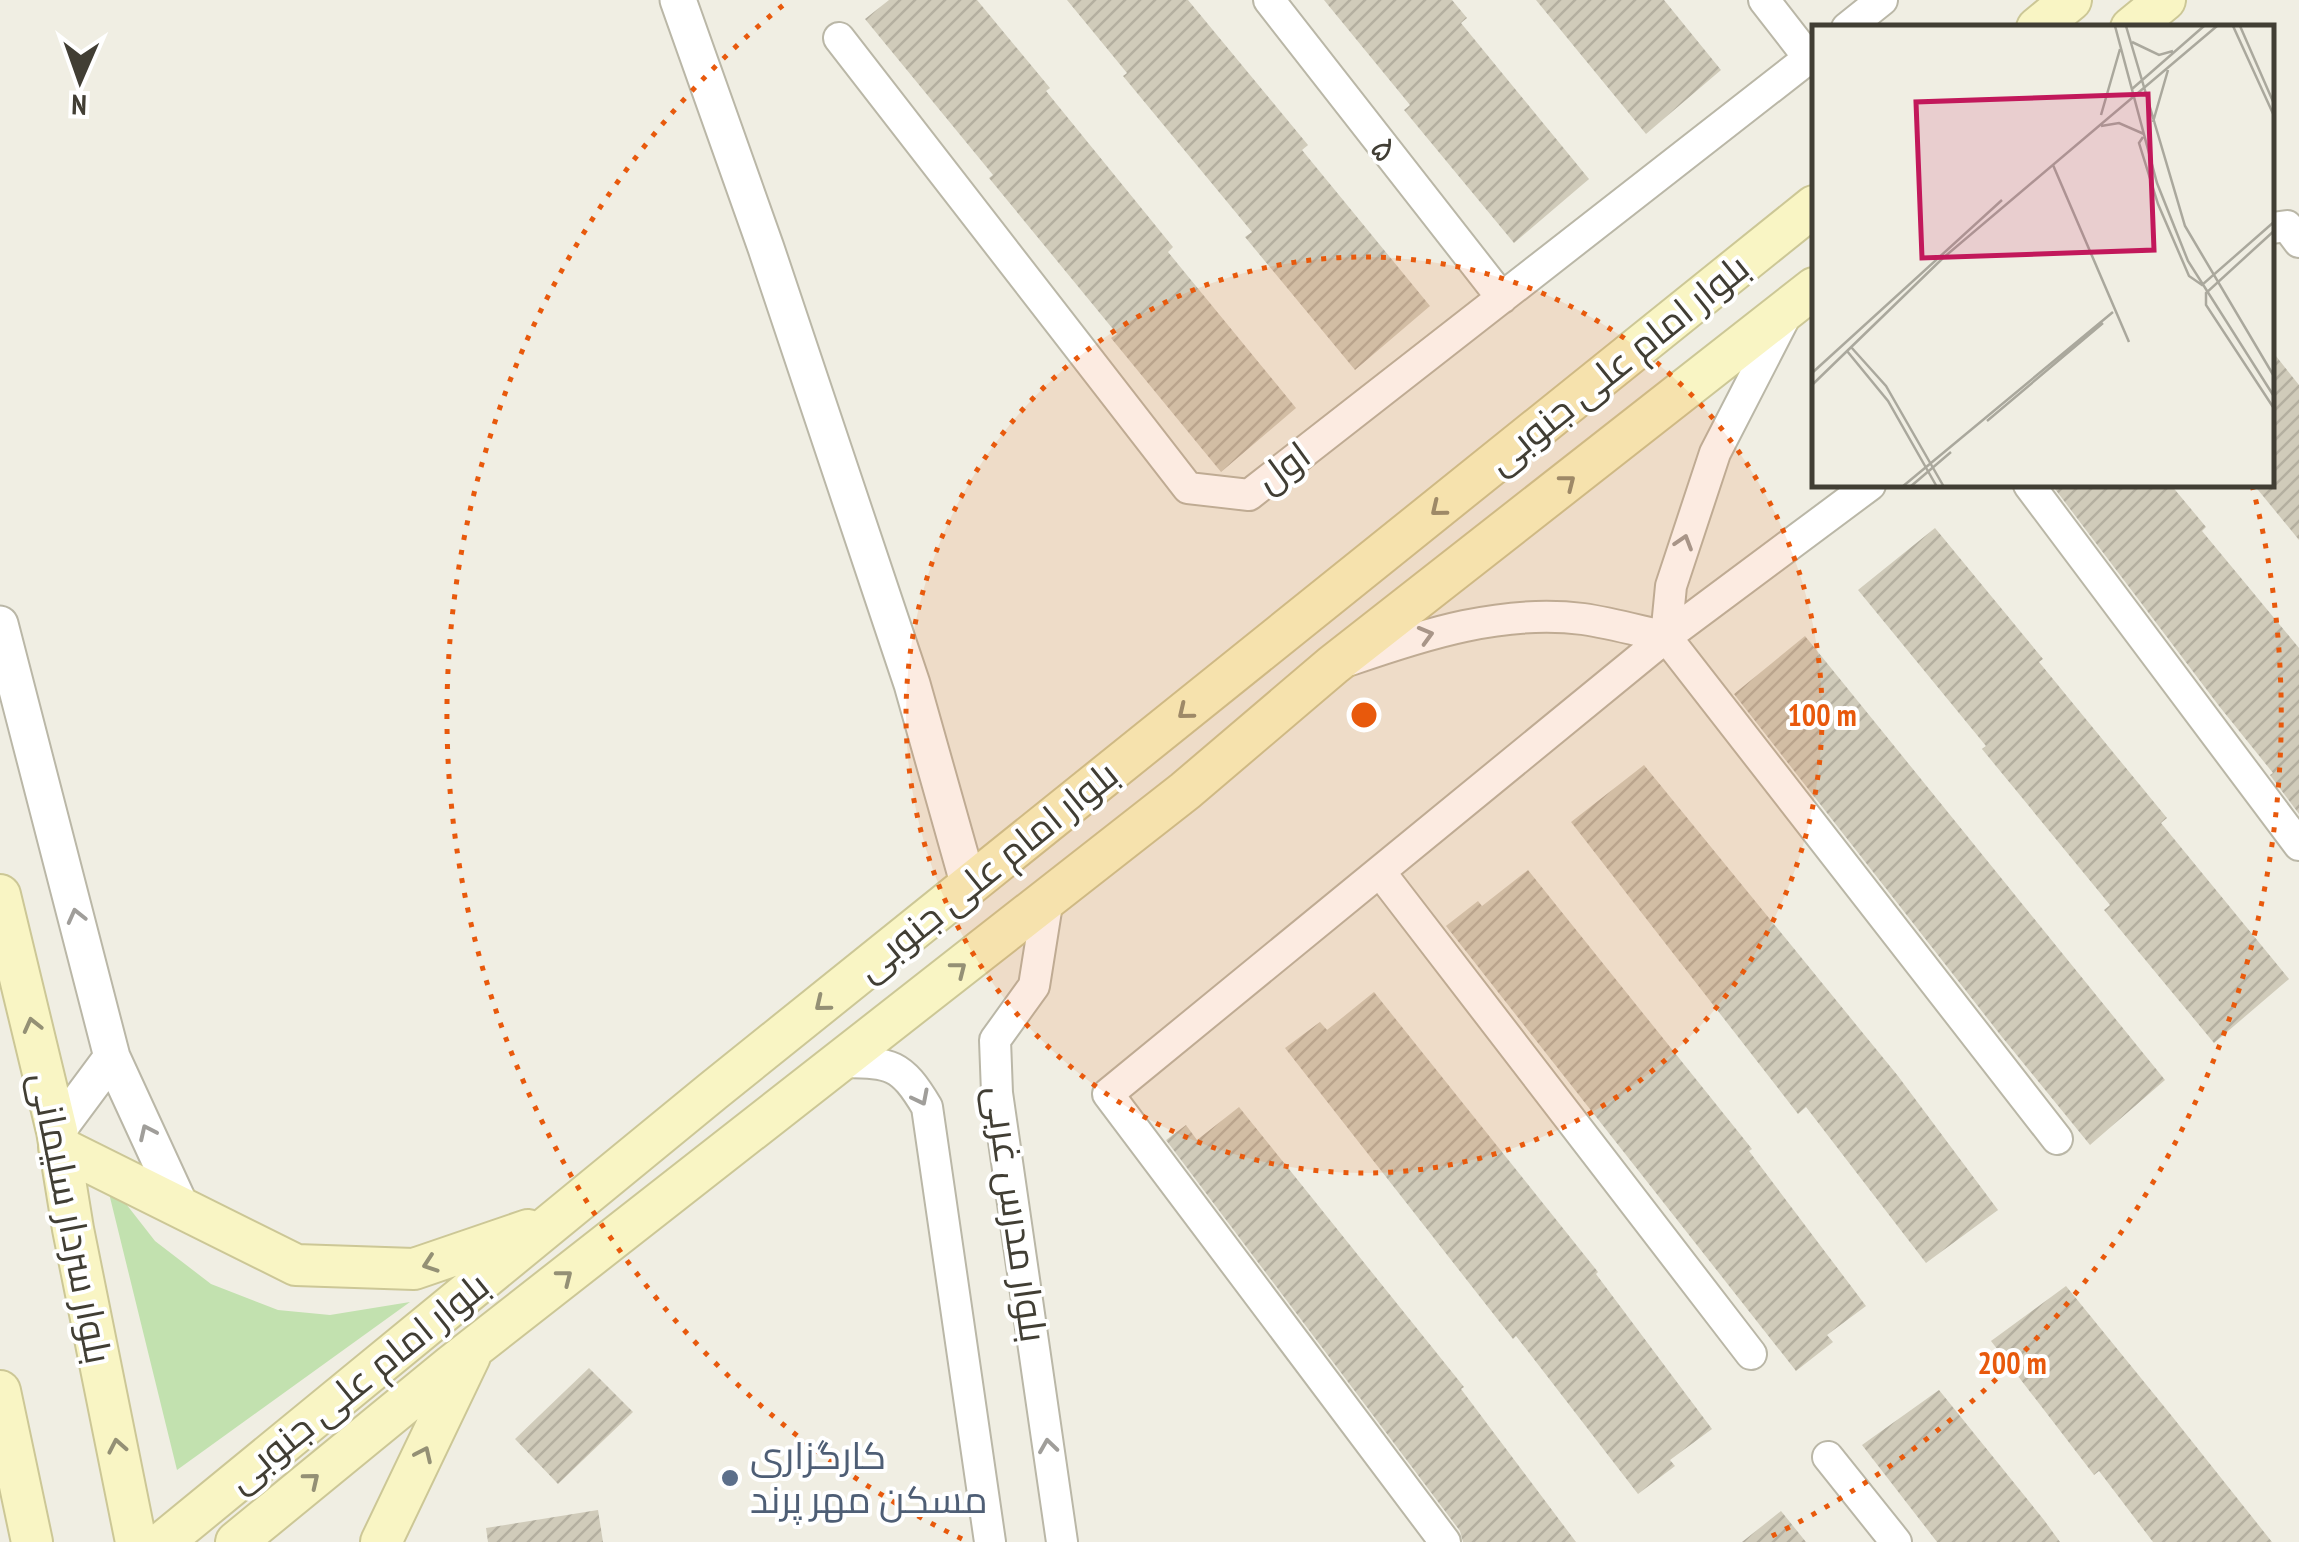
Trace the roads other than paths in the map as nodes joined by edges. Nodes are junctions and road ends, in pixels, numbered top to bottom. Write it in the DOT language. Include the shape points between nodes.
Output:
graph roads {
  1 [pos="678,0"];
  2 [pos="1268,0"];
  3 [pos="1764,0"];
  4 [pos="1882,0"];
  5 [pos="2071,0"];
  6 [pos="2164,0"];
  7 [pos="1851,25"];
  8 [pos="2040,25"];
  9 [pos="2134,25"];
  10 [pos="839,38"];
  11 [pos="1812,56"];
  12 [pos="1812,208"];
  13 [pos="2274,228"];
  14 [pos="2299,242"];
  15 [pos="1502,298"];
  16 [pos="1802,299"];
  17 [pos="1866,488"];
  18 [pos="2031,488"];
  19 [pos="2,635"];
  20 [pos="1666,637"];
  21 [pos="1277,638"];
  22 [pos="1323,674"];
  23 [pos="2299,845"];
  24 [pos="1380,872"];
  25 [pos="969,886"];
  26 [pos="0,894"];
  27 [pos="1048,898"];
  28 [pos="112,1057"];
  29 [pos="840,1062"];
  30 [pos="58,1139"];
  31 [pos="2057,1139"];
  32 [pos="181,1207"];
  33 [pos="556,1220"];
  34 [pos="474,1348"];
  35 [pos="1751,1354"];
  36 [pos="0,1391"];
  37 [pos="1828,1457"];
  38 [pos="32,1542"];
  39 [pos="136,1542"];
  40 [pos="164,1542"];
  41 [pos="236,1542"];
  42 [pos="381,1542"];
  43 [pos="990,1542"];
  44 [pos="1062,1542"];
  45 [pos="1444,1542"];
  46 [pos="1896,1542"];
  1 -- 25 [label="street" via="912,684"];
  2 -- 15 [label="street, ۵"];
  3 -- 11 [label="street"];
  4 -- 7 [label="street"];
  5 -- 8 [label="main road"];
  6 -- 9 [label="main road"];
  10 -- 15 [label="street, اول" via="1188,488 1249,495"];
  11 -- 15 [label="street, اول"];
  12 -- 21 [label="main road, بلوار امام علی جنوبی, one-way"];
  13 -- 14 [label="street" via="2287,226"];
  20 -- 16 [label="street, one-way" via="1671,586 1715,453"];
  22 -- 16 [label="main road, بلوار امام علی جنوبی, one-way"];
  17 -- 20 [label="street"];
  18 -- 23 [label="street"];
  28 -- 19 [label="street, one-way"];
  22 -- 20 [label="street, one-way" via="1430,632 1504,620 1582,619"];
  20 -- 24 [label="street"];
  20 -- 31 [label="street"];
  21 -- 22 [label="main road"];
  21 -- 25 [label="main road, بلوار امام علی جنوبی, one-way"];
  22 -- 27 [label="main road, بلوار امام علی جنوبی"];
  24 -- 35 [label="street"];
  24 -- 45 [label="street" via="1108,1094"];
  25 -- 33 [label="main road, بلوار امام علی جنوبی, one-way"];
  30 -- 26 [label="main road, بلوار سردار سلیمانی, one-way"];
  29 -- 27 [label="main road, بلوار امام علی جنوبی, one-way"];
  44 -- 27 [label="street, بلوار مدرس غربی, one-way" via="997,1093 995,1040 1034,986"];
  28 -- 30 [label="street"];
  32 -- 28 [label="street, one-way"];
  34 -- 29 [label="main road, بلوار امام علی جنوبی, one-way"];
  29 -- 43 [label="street, بلوار مدرس غربی, one-way" via="878,1063 908,1075 927,1106"];
  30 -- 32 [label="main road"];
  39 -- 30 [label="main road, بلوار سردار سلیمانی, one-way"];
  33 -- 32 [label="main road, one-way" via="414,1269 315,1266 296,1265"];
  33 -- 40 [label="main road, بلوار امام علی جنوبی"];
  41 -- 34 [label="main road, بلوار امام علی جنوبی, one-way"];
  42 -- 34 [label="main road, one-way"];
  36 -- 38 [label="main road"];
  37 -- 46 [label="street"];
}
